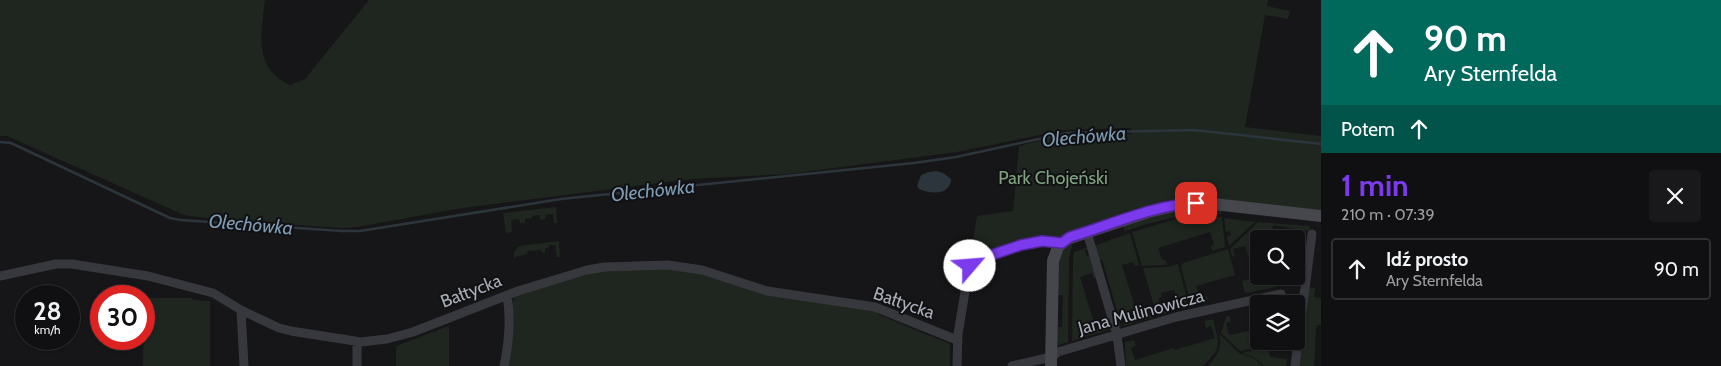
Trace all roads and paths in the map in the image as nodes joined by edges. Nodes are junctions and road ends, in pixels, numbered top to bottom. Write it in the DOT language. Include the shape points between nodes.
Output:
graph roads {
  1 [pos="1321,216"];
  2 [pos="1087,232"];
  3 [pos="1312,234"];
  4 [pos="1062,243"];
  5 [pos="0,276"];
  6 [pos="1282,294"];
  7 [pos="507,295"];
  8 [pos="241,310"];
  9 [pos="1118,335"];
  10 [pos="957,340"];
  11 [pos="357,342"];
  12 [pos="1051,361"];
  13 [pos="244,366"];
  14 [pos="357,366"];
  15 [pos="504,366"];
  16 [pos="957,366"];
  17 [pos="1012,366"];
  18 [pos="1121,366"];
  19 [pos="1295,366"];
  1 -- 2 [label="street" via="1190,203 1170,206"];
  2 -- 4 [label="street"];
  2 -- 9 [label="street"];
  3 -- 19 [label="street"];
  4 -- 10 [label="street" via="1021,245 974,261 969,268"];
  4 -- 12 [label="street" via="1052,266"];
  5 -- 8 [label="street, Bałtycka" via="56,264 72,264 148,276 212,293"];
  6 -- 9 [label="street, Jana Mulinowicza" via="1176,317"];
  7 -- 10 [label="street, Bałtycka" via="594,268 668,265 697,269 767,291 875,307"];
  7 -- 11 [label="street, Bałtycka" via="413,332"];
  7 -- 15 [label="street" via="508,340"];
  8 -- 11 [label="street, Bałtycka" via="279,328"];
  8 -- 13 [label="street"];
  9 -- 12 [label="street, Jana Mulinowicza" via="1058,352"];
  9 -- 18 [label="street"];
  10 -- 16 [label="street"];
  11 -- 14 [label="street"];
  12 -- 17 [label="street, Jana Mulinowicza"];
}
